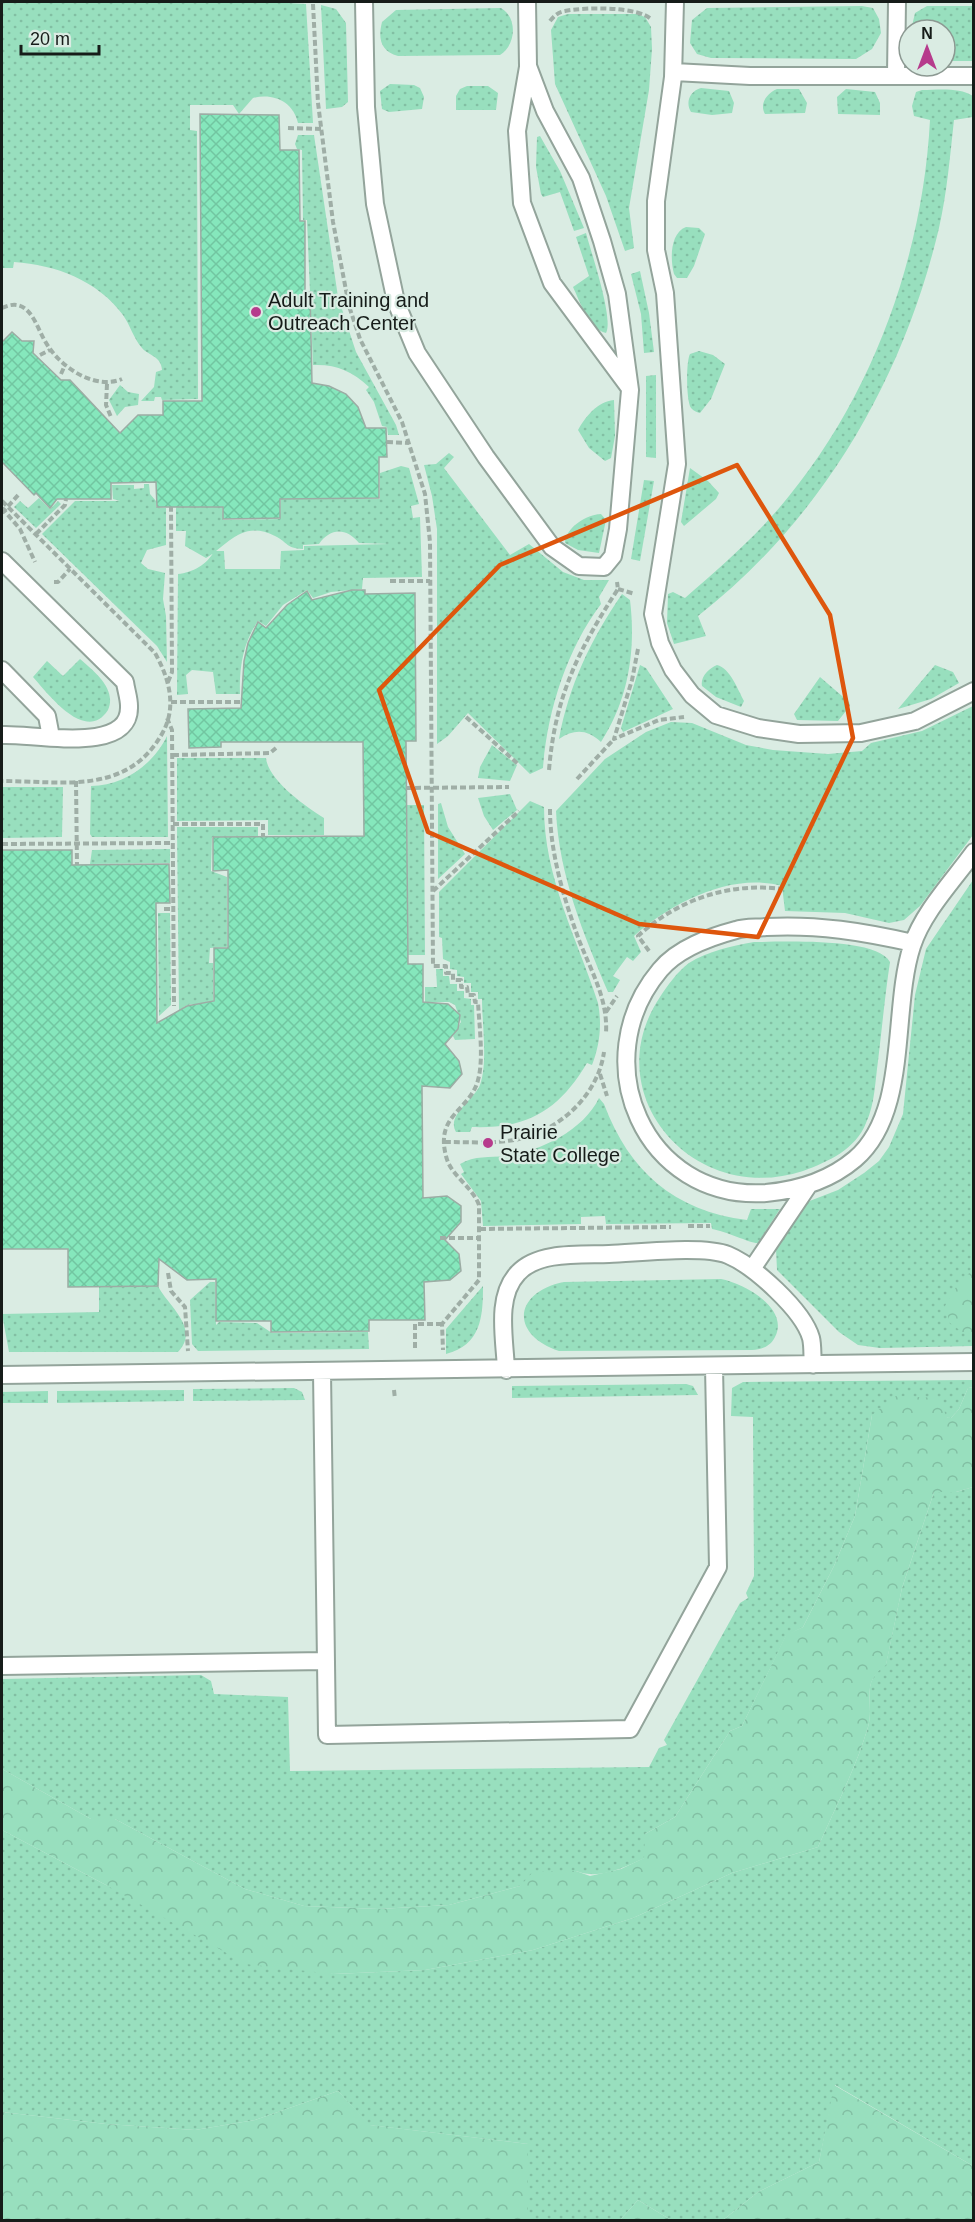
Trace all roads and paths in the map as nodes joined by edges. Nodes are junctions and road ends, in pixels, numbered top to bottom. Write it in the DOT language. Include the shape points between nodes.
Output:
graph roads {
  1 [pos="364,2"];
  2 [pos="527,2"];
  3 [pos="675,2"];
  4 [pos="897,2"];
  5 [pos="313,4"];
  6 [pos="528,66"];
  7 [pos="674,72"];
  8 [pos="896,74"];
  9 [pos="974,76"];
  10 [pos="288,129"];
  11 [pos="322,129"];
  12 [pos="2,308"];
  13 [pos="51,350"];
  14 [pos="40,355"];
  15 [pos="65,365"];
  16 [pos="61,374"];
  17 [pos="123,380"];
  18 [pos="107,384"];
  19 [pos="630,390"];
  20 [pos="111,417"];
  21 [pos="387,442"];
  22 [pos="409,443"];
  23 [pos="20,493"];
  24 [pos="66,499"];
  25 [pos="171,507"];
  26 [pos="2,510"];
  27 [pos="36,534"];
  28 [pos="2,561"];
  29 [pos="38,569"];
  30 [pos="70,569"];
  31 [pos="620,575"];
  32 [pos="45,576"];
  33 [pos="390,581"];
  34 [pos="430,581"];
  35 [pos="637,585"];
  36 [pos="618,589"];
  37 [pos="638,640"];
  38 [pos="2,670"];
  39 [pos="168,682"];
  40 [pos="974,691"];
  41 [pos="171,702"];
  42 [pos="242,702"];
  43 [pos="466,717"];
  44 [pos="688,717"];
  45 [pos="167,718"];
  46 [pos="2,735"];
  47 [pos="51,737"];
  48 [pos="614,739"];
  49 [pos="276,748"];
  50 [pos="173,754"];
  51 [pos="518,764"];
  52 [pos="549,770"];
  53 [pos="577,779"];
  54 [pos="76,781"];
  55 [pos="509,787"];
  56 [pos="406,788"];
  57 [pos="431,788"];
  58 [pos="550,809"];
  59 [pos="519,811"];
  60 [pos="173,824"];
  61 [pos="263,837"];
  62 [pos="173,843"];
  63 [pos="2,844"];
  64 [pos="77,844"];
  65 [pos="974,852"];
  66 [pos="77,865"];
  67 [pos="432,892"];
  68 [pos="164,909"];
  69 [pos="174,909"];
  70 [pos="913,943"];
  71 [pos="174,1006"];
  72 [pos="606,1038"];
  73 [pos="605,1048"];
  74 [pos="445,1142"];
  75 [pos="808,1186"];
  76 [pos="710,1226"];
  77 [pos="480,1229"];
  78 [pos="440,1238"];
  79 [pos="480,1238"];
  80 [pos="752,1269"];
  81 [pos="168,1273"];
  82 [pos="442,1324"];
  83 [pos="425,1351"];
  84 [pos="434,1351"];
  85 [pos="188,1354"];
  86 [pos="974,1362"];
  87 [pos="813,1365"];
  88 [pos="714,1367"];
  89 [pos="506,1370"];
  90 [pos="322,1372"];
  91 [pos="2,1373"];
  92 [pos="326,1661"];
  93 [pos="2,1666"];
  1 -- 19 [label="lane" via="366,107 375,204 396,302 417,353 486,457 552,547 579,566 604,567 613,556"];
  2 -- 6 [label="lane"];
  3 -- 7 [label="lane"];
  4 -- 8 [label="lane"];
  5 -- 11 [label="path"];
  6 -- 19 [label="lane" via="545,111 580,178 602,240 617,294"];
  6 -- 19 [label="lane" via="517,131 522,203 552,283"];
  7 -- 8 [label="lane" via="750,76"];
  7 -- 40 [label="lane" via="656,201 656,250 665,293 677,464 653,614 660,643 673,670 692,695 716,715 758,728 800,734 861,733 915,721"];
  8 -- 9 [label="lane"];
  10 -- 11 [label="path"];
  11 -- 22 [label="path" via="333,222 349,306 360,339 391,397"];
  12 -- 13 [label="path" via="14,305 27,310"];
  13 -- 14 [label="path"];
  13 -- 15 [label="path"];
  15 -- 16 [label="path"];
  15 -- 18 [label="path"];
  17 -- 18 [label="path"];
  18 -- 20 [label="path" via="107,412"];
  21 -- 22 [label="path"];
  22 -- 34 [label="path" via="427,510"];
  23 -- 26 [label="path"];
  24 -- 27 [label="path" via="65,505"];
  25 -- 39 [label="path" via="172,672"];
  26 -- 29 [label="path" via="20,529"];
  28 -- 47 [label="lane" via="125,682 130,707 125,722 112,734 89,739"];
  30 -- 32 [label="path" via="58,582"];
  31 -- 36 [label="path" via="616,580"];
  33 -- 34 [label="path"];
  34 -- 57 [label="path"];
  35 -- 36 [label="path" via="634,595"];
  36 -- 52 [label="path" via="591,630 570,675 555,725"];
  37 -- 48 [label="path" via="632,680"];
  38 -- 47 [label="lane" via="47,716"];
  41 -- 42 [label="path"];
  43 -- 51 [label="path"];
  44 -- 48 [label="path" via="659,720"];
  45 -- 50 [label="path"];
  46 -- 47 [label="lane"];
  48 -- 53 [label="path"];
  49 -- 50 [label="path" via="270,753"];
  50 -- 60 [label="path"];
  54 -- 64 [label="path"];
  55 -- 57 [label="path"];
  56 -- 57 [label="path"];
  57 -- 67 [label="path"];
  58 -- 72 [label="path" via="559,873 570,915 600,988"];
  59 -- 67 [label="path"];
  60 -- 61 [label="path" via="263,824"];
  60 -- 62 [label="path"];
  62 -- 64 [label="path"];
  62 -- 69 [label="path"];
  63 -- 64 [label="path"];
  64 -- 66 [label="path"];
  65 -- 70 [label="lane"];
  67 -- 74 [label="path" via="433,966 447,966 446,973 453,973 453,980 461,980 461,987 467,987 468,995 474,995 478,1002 478,1079 471,1095 446,1126"];
  68 -- 69 [label="path"];
  69 -- 71 [label="path"];
  70 -- 75 [label="lane" via="903,976 894,1073 880,1126 871,1143 855,1159"];
  70 -- 75 [label="lane" via="852,930 796,926 738,929 693,945 661,968 634,1012 627,1037 626,1079 633,1107 665,1157 705,1184 732,1191 760,1193"];
  73 -- 74 [label="path" via="600,1074 589,1092 543,1131 502,1141"];
  74 -- 77 [label="path" via="446,1157 476,1196"];
  75 -- 80 [label="lane"];
  76 -- 77 [label="path"];
  77 -- 79 [label="path"];
  78 -- 79 [label="path"];
  79 -- 82 [label="path" via="479,1280"];
  80 -- 87 [label="lane" via="800,1317 811,1338"];
  80 -- 89 [label="lane" via="727,1255 697,1252 550,1256 519,1272 504,1294"];
  81 -- 85 [label="path" via="171,1291 185,1307"];
  82 -- 83 [label="path" via="415,1324 416,1351"];
  82 -- 84 [label="path" via="443,1351"];
  86 -- 87 [label="lane"];
  87 -- 88 [label="lane"];
  88 -- 89 [label="lane"];
  88 -- 92 [label="lane" via="718,1567 630,1729 327,1735"];
  89 -- 90 [label="lane"];
  90 -- 91 [label="lane"];
  90 -- 92 [label="lane"];
  92 -- 93 [label="lane"];
}
